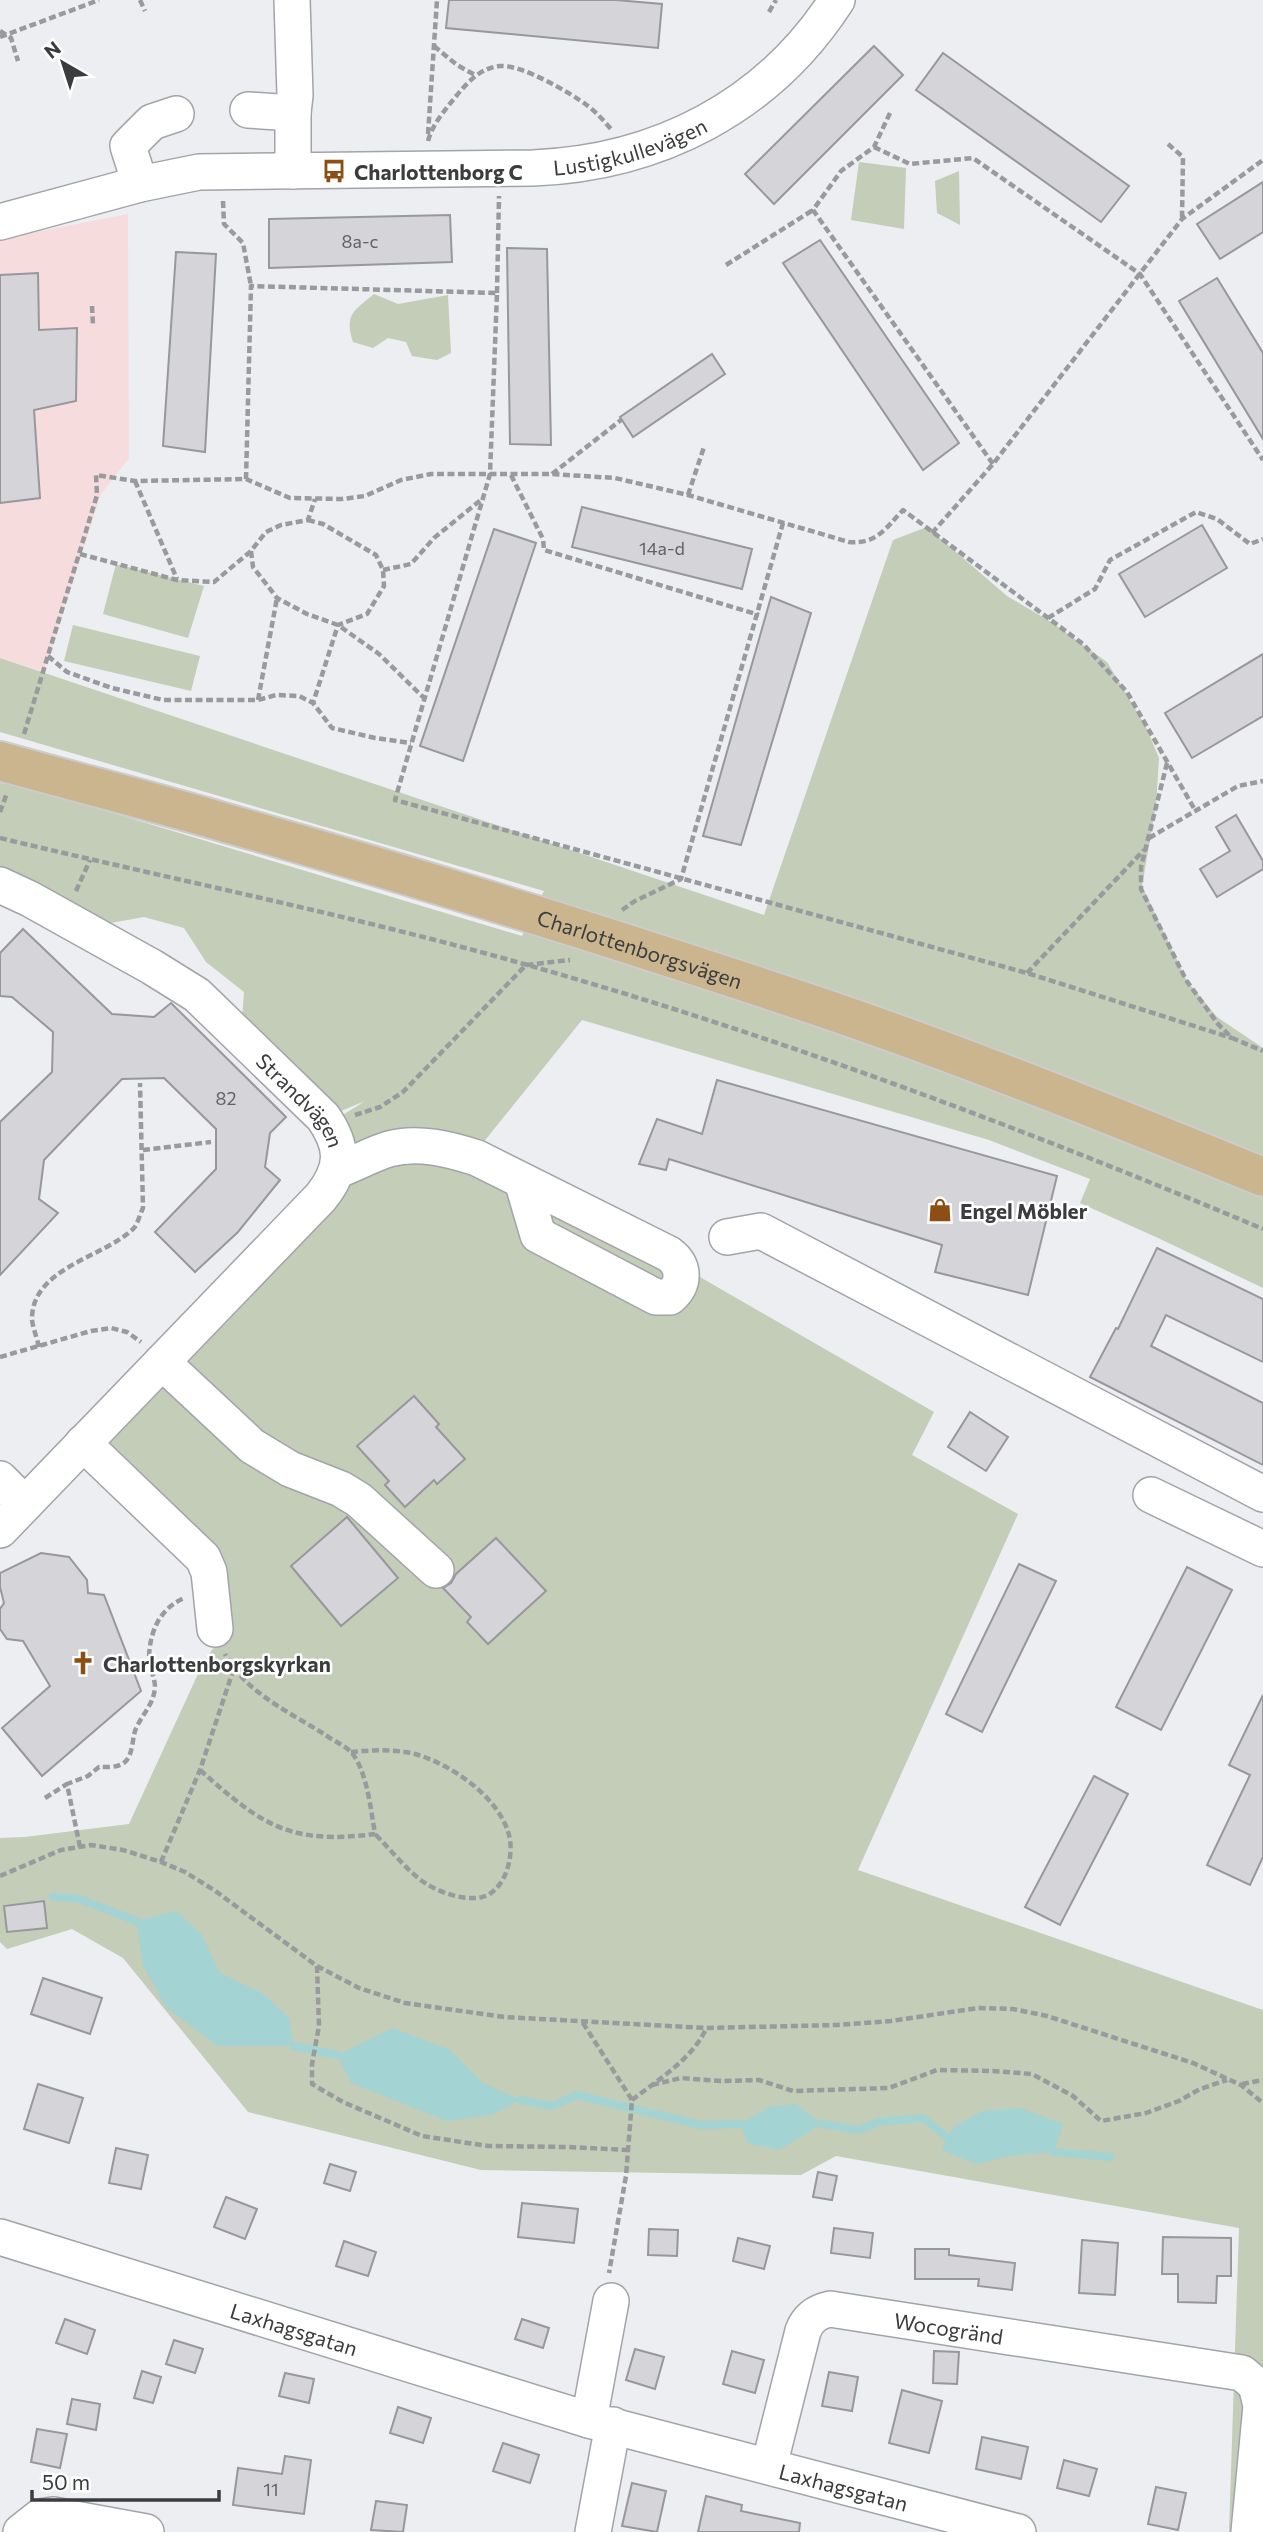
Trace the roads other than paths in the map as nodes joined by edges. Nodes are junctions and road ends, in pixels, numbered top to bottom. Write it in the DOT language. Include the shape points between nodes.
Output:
graph roads {
  1 [pos="292,0"];
  2 [pos="837,0"];
  3 [pos="248,110"];
  4 [pos="293,113"];
  5 [pos="176,114"];
  6 [pos="293,171"];
  7 [pos="140,184"];
  8 [pos="0,222"];
  9 [pos="7,761"];
  10 [pos="0,885"];
  11 [pos="338,1170"];
  12 [pos="1263,1177"];
  13 [pos="522,1181"];
  14 [pos="727,1237"];
  15 [pos="162,1362"];
  16 [pos="83,1443"];
  17 [pos="0,1479"];
  18 [pos="1151,1494"];
  19 [pos="1263,1494"];
  20 [pos="25,1504"];
  21 [pos="0,1530"];
  22 [pos="1263,1549"];
  23 [pos="436,1570"];
  24 [pos="215,1629"];
  25 [pos="0,2236"];
  26 [pos="611,2301"];
  27 [pos="601,2423"];
  28 [pos="769,2466"];
  29 [pos="21,2532"];
  30 [pos="146,2532"];
  31 [pos="593,2532"];
  32 [pos="1018,2532"];
  33 [pos="1249,2532"];
  1 -- 4 [label="street"];
  2 -- 6 [label="street, Lustigkullevägen" via="796,53 740,102 695,129 633,153 582,164 500,169 427,154"];
  3 -- 4 [label="street"];
  4 -- 6 [label="street"];
  5 -- 7 [label="street" via="152,122 128,146"];
  6 -- 7 [label="street, Lustigkullevägen" via="221,171"];
  7 -- 8 [label="street, Lustigkullevägen"];
  9 -- 12 [label="main road, Charlottenborgsvägen" via="435,885 809,1003 1007,1074"];
  10 -- 11 [label="street, Strandvägen" via="197,996 328,1124 339,1152"];
  11 -- 13 [label="street" via="389,1149 413,1146 477,1158"];
  11 -- 15 [label="street, Strandvägen" via="321,1197"];
  14 -- 19 [label="street" via="761,1231"];
  15 -- 16 [label="street, Strandvägen"];
  15 -- 23 [label="street" via="252,1446 359,1500"];
  16 -- 20 [label="street, Strandvägen"];
  16 -- 24 [label="street" via="203,1558"];
  17 -- 20 [label="street"];
  18 -- 22 [label="street"];
  20 -- 21 [label="street, Strandvägen"];
  25 -- 27 [label="street, Laxhagsgatan"];
  26 -- 27 [label="street"];
  27 -- 28 [label="street, Laxhagsgatan"];
  27 -- 31 [label="street"];
  28 -- 32 [label="street, Laxhagsgatan"];
  28 -- 33 [label="street, Wocogränd" via="803,2331 812,2317 830,2309 1242,2372 1256,2385 1261,2406"];
  29 -- 30 [label="street" via="40,2517 53,2515"];
}
